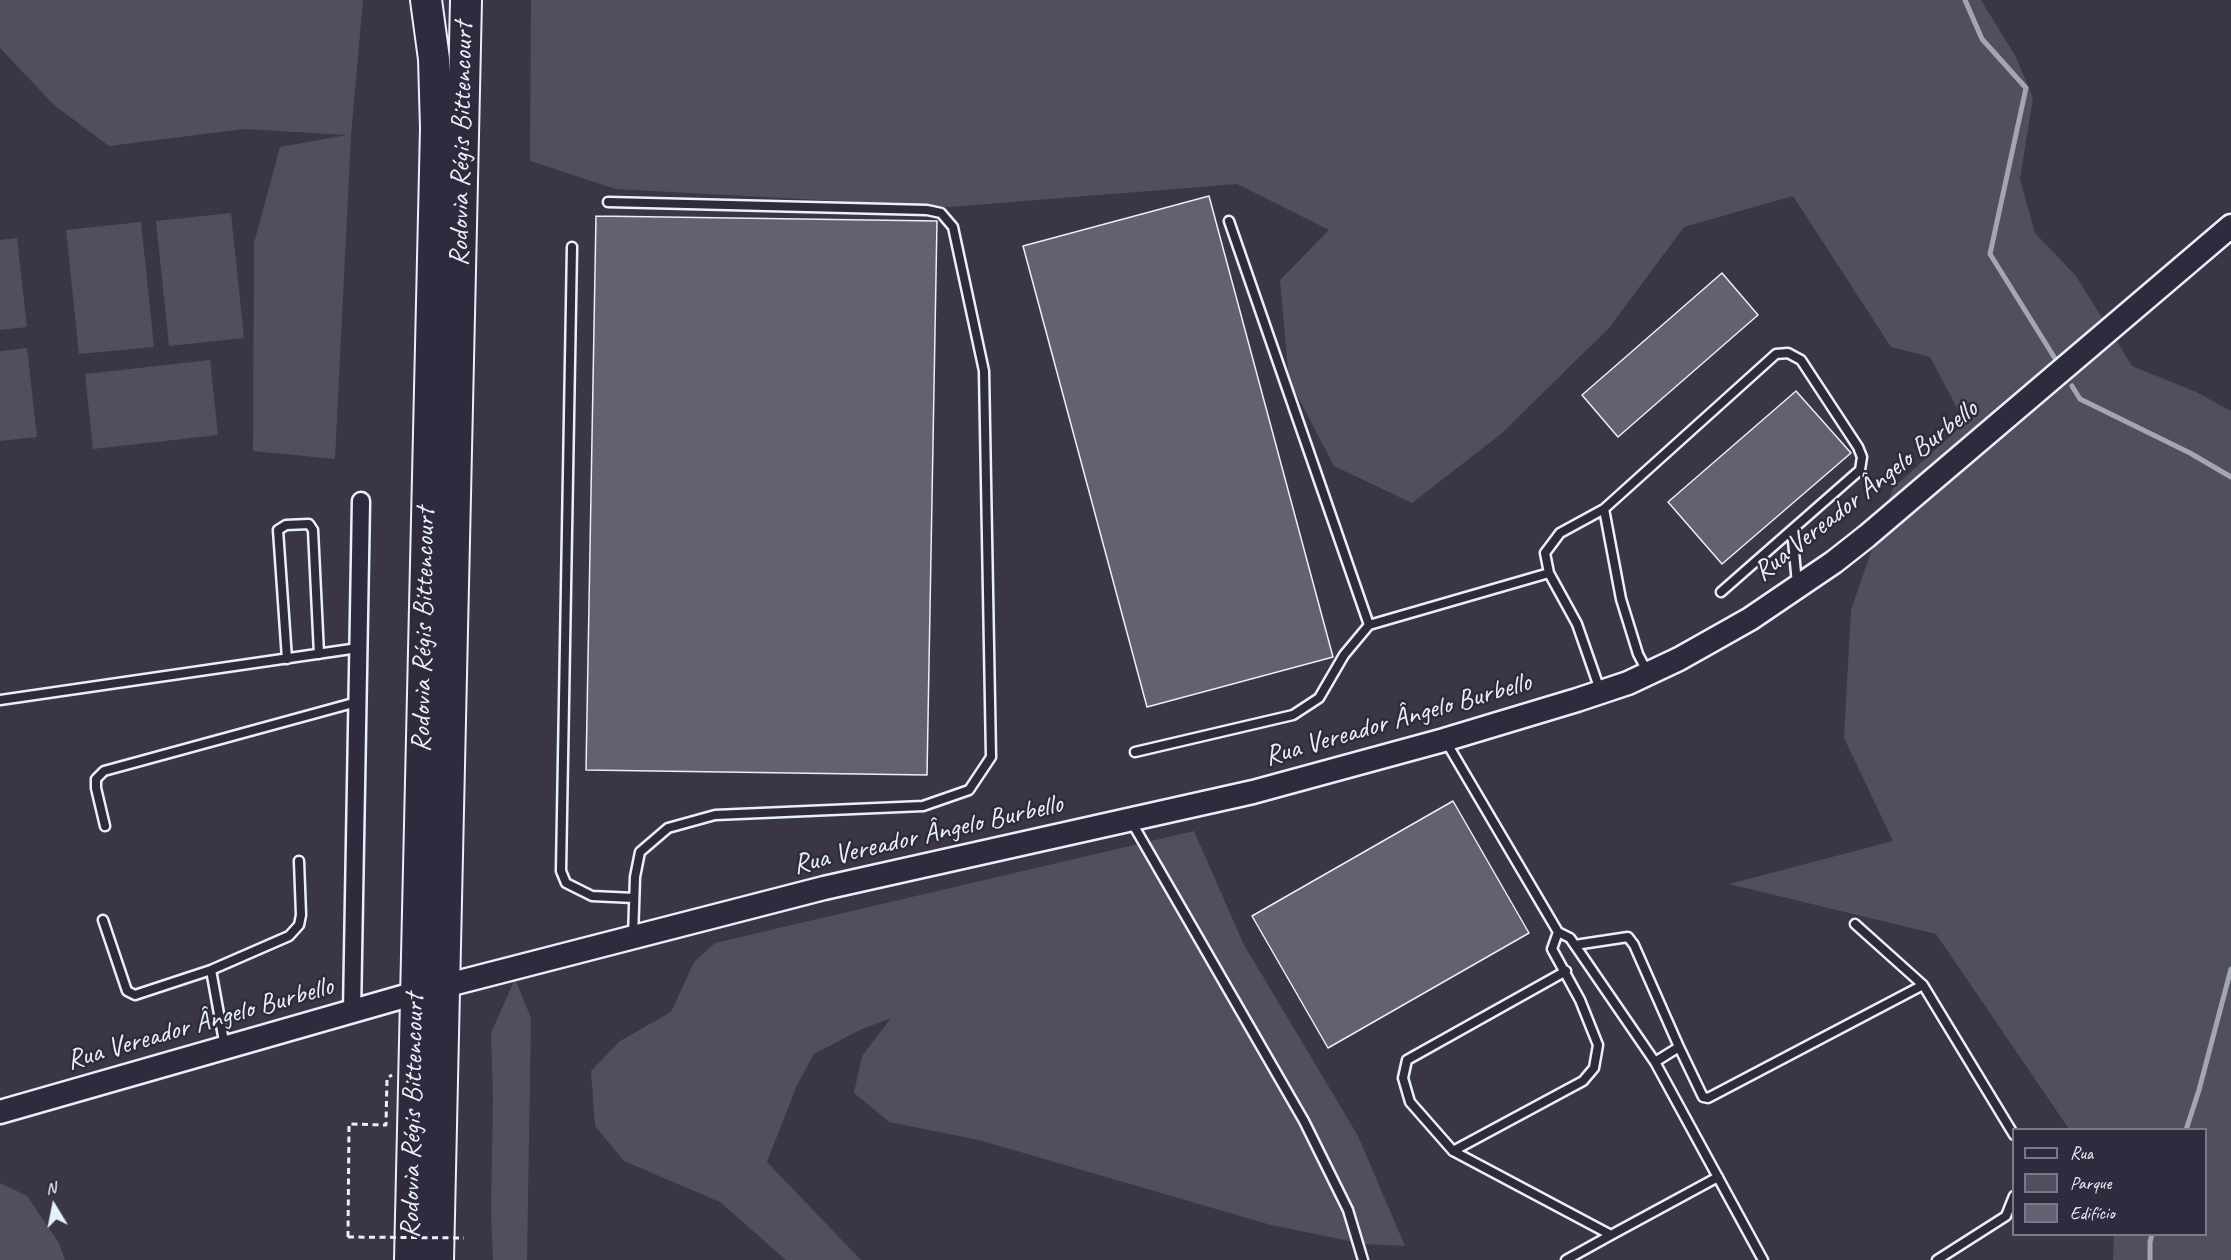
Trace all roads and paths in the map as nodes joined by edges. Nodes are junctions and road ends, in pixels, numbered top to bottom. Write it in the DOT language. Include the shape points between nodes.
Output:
graph roads {
  1 [pos="426,0"];
  2 [pos="466,0"];
  3 [pos="608,202"];
  4 [pos="1229,221"];
  5 [pos="2231,226"];
  6 [pos="572,247"];
  7 [pos="361,501"];
  8 [pos="1604,509"];
  9 [pos="1792,530"];
  10 [pos="1549,573"];
  11 [pos="1798,588"];
  12 [pos="1721,592"];
  13 [pos="1369,625"];
  14 [pos="358,648"];
  15 [pos="319,654"];
  16 [pos="287,659"];
  17 [pos="1649,674"];
  18 [pos="1601,693"];
  19 [pos="0,700"];
  20 [pos="357,702"];
  21 [pos="1444,740"];
  22 [pos="1135,752"];
  23 [pos="1131,820"];
  24 [pos="105,826"];
  25 [pos="299,861"];
  26 [pos="634,898"];
  27 [pos="103,920"];
  28 [pos="1856,924"];
  29 [pos="1558,932"];
  30 [pos="633,938"];
  31 [pos="1575,945"];
  32 [pos="211,970"];
  33 [pos="1566,971"];
  34 [pos="1923,985"];
  35 [pos="430,990"];
  36 [pos="352,1012"];
  37 [pos="1679,1047"];
  38 [pos="225,1048"];
  39 [pos="1655,1062"];
  40 [pos="415,1063"];
  41 [pos="0,1112"];
  42 [pos="2012,1133"];
  43 [pos="1453,1151"];
  44 [pos="1718,1177"];
  45 [pos="2012,1199"];
  46 [pos="1611,1235"];
  47 [pos="464,1238"];
  48 [pos="410,1260"];
  49 [pos="438,1260"];
  50 [pos="1364,1260"];
  51 [pos="1566,1260"];
  52 [pos="1763,1260"];
  53 [pos="1937,1260"];
  1 -- 35 [label="highway, Rodovia Régis Bittencourt" via="434,59 436,128"];
  2 -- 35 [label="highway, Rodovia Régis Bittencourt"];
  3 -- 26 [label="lane" via="941,213 953,227 984,371 991,757 969,790 923,806 715,815 668,828 640,852"];
  4 -- 13 [label="lane"];
  5 -- 11 [label="main road, Rua Vereador Ângelo Burbello" via="1867,536"];
  6 -- 26 [label="lane" via="561,871 567,883 591,896"];
  7 -- 14 [label="street"];
  8 -- 9 [label="lane" via="1776,354 1788,353 1800,360 1862,457 1860,470"];
  8 -- 10 [label="lane" via="1560,533 1545,553"];
  8 -- 17 [label="lane" via="1621,599 1638,654"];
  9 -- 11 [label="lane"];
  9 -- 12 [label="lane"];
  10 -- 13 [label="lane"];
  10 -- 18 [label="lane" via="1577,624"];
  11 -- 17 [label="main road, Rua Vereador Ângelo Burbello" via="1716,639"];
  13 -- 22 [label="lane" via="1344,655 1319,698 1293,715"];
  14 -- 15 [label="lane"];
  14 -- 20 [label="street"];
  15 -- 16 [label="lane"];
  15 -- 16 [label="lane" via="313,530 309,524 286,525 278,530"];
  16 -- 19 [label="lane"];
  17 -- 18 [label="main road, Rua Vereador Ângelo Burbello"];
  18 -- 21 [label="main road, Rua Vereador Ângelo Burbello"];
  20 -- 24 [label="lane" via="104,771 96,779 96,788"];
  20 -- 36 [label="street"];
  21 -- 23 [label="main road, Rua Vereador Ângelo Burbello"];
  21 -- 29 [label="lane"];
  23 -- 30 [label="main road, Rua Vereador Ângelo Burbello" via="846,883"];
  23 -- 50 [label="lane" via="1304,1121 1348,1210"];
  25 -- 32 [label="lane" via="299,925 289,936"];
  26 -- 30 [label="lane"];
  27 -- 32 [label="lane" via="127,991 135,995"];
  28 -- 34 [label="lane"];
  29 -- 31 [label="lane"];
  29 -- 33 [label="lane" via="1552,949"];
  30 -- 35 [label="main road, Rua Vereador Ângelo Burbello"];
  31 -- 37 [label="lane" via="1628,937"];
  31 -- 39 [label="lane"];
  32 -- 38 [label="lane"];
  33 -- 43 [label="lane" via="1598,1045 1594,1068 1583,1082"];
  33 -- 43 [label="lane" via="1407,1060 1403,1078 1410,1102"];
  34 -- 37 [label="lane" via="1708,1098 1703,1097"];
  34 -- 42 [label="lane"];
  35 -- 36 [label="main road, Rua Vereador Ângelo Burbello"];
  35 -- 40 [label="highway, Rodovia Régis Bittencourt"];
  35 -- 49 [label="highway, Rodovia Régis Bittencourt"];
  36 -- 38 [label="main road, Rua Vereador Ângelo Burbello"];
  37 -- 39 [label="lane"];
  38 -- 41 [label="main road, Rua Vereador Ângelo Burbello"];
  39 -- 44 [label="lane"];
  40 -- 47 [label="path, bridge" via="387,1078 386,1125 349,1124 348,1237"];
  40 -- 48 [label="highway, Rodovia Régis Bittencourt"];
  43 -- 46 [label="lane"];
  44 -- 46 [label="lane"];
  44 -- 52 [label="lane"];
  45 -- 53 [label="lane" via="2006,1216"];
  46 -- 51 [label="lane"];
}
